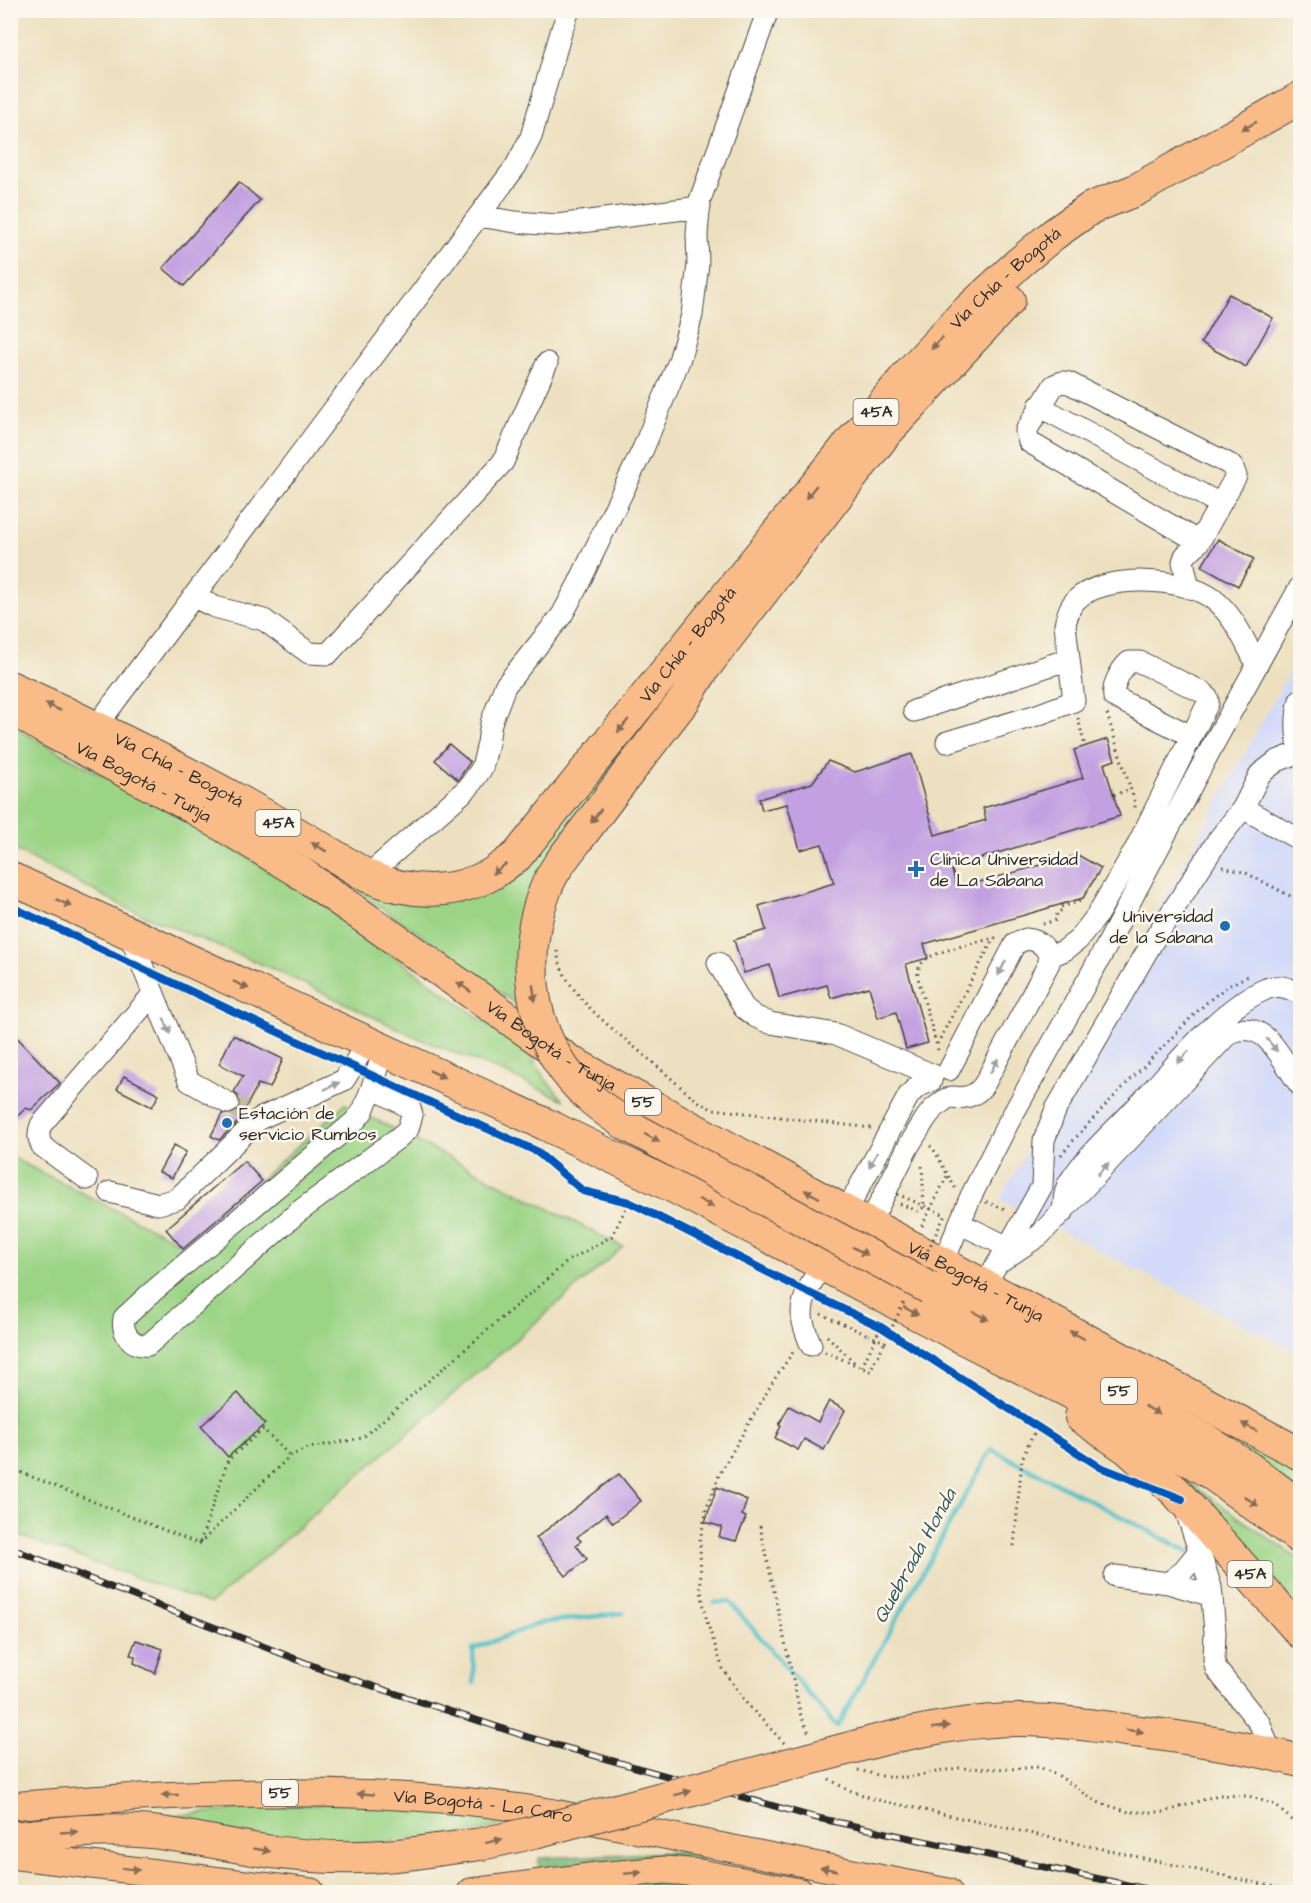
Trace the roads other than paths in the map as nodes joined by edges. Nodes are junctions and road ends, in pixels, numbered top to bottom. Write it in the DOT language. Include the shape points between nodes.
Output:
graph roads {
  1 [pos="569,10"];
  2 [pos="768,10"];
  3 [pos="1300,98"];
  4 [pos="1137,190"];
  5 [pos="700,207"];
  6 [pos="479,216"];
  7 [pos="547,363"];
  8 [pos="1039,406"];
  9 [pos="1220,504"];
  10 [pos="1199,542"];
  11 [pos="1300,587"];
  12 [pos="1189,588"];
  13 [pos="194,597"];
  14 [pos="1069,659"];
  15 [pos="1257,664"];
  16 [pos="10,687"];
  17 [pos="1300,700"];
  18 [pos="10,707"];
  19 [pos="914,711"];
  20 [pos="95,728"];
  21 [pos="1191,736"];
  22 [pos="947,742"];
  23 [pos="1300,753"];
  24 [pos="1243,808"];
  25 [pos="1300,840"];
  26 [pos="367,876"];
  27 [pos="10,878"];
  28 [pos="129,933"];
  29 [pos="1049,957"];
  30 [pos="718,963"];
  31 [pos="153,994"];
  32 [pos="1300,994"];
  33 [pos="376,1046"];
  34 [pos="938,1070"];
  35 [pos="1300,1085"];
  36 [pos="372,1087"];
  37 [pos="1160,1094"];
  38 [pos="949,1098"];
  39 [pos="244,1111"];
  40 [pos="886,1136"];
  41 [pos="918,1150"];
  42 [pos="312,1157"];
  43 [pos="87,1179"];
  44 [pos="329,1188"];
  45 [pos="110,1192"];
  46 [pos="857,1218"];
  47 [pos="961,1224"];
  48 [pos="822,1264"];
  49 [pos="997,1265"];
  50 [pos="936,1276"];
  51 [pos="963,1338"];
  52 [pos="819,1341"];
  53 [pos="1300,1454"];
  54 [pos="1182,1499"];
  55 [pos="1300,1506"];
  56 [pos="1300,1538"];
  57 [pos="1200,1550"];
  58 [pos="1115,1576"];
  59 [pos="1168,1583"];
  60 [pos="1212,1596"];
  61 [pos="1300,1632"];
  62 [pos="1286,1758"];
  63 [pos="10,1806"];
  64 [pos="10,1838"];
  65 [pos="10,1855"];
  66 [pos="208,1886"];
  67 [pos="311,1893"];
  68 [pos="471,1893"];
  69 [pos="800,1893"];
  70 [pos="948,1893"];
  1 -- 6 [label="lane" via="531,137 516,166"];
  2 -- 5 [label="lane"];
  3 -- 4 [label="highway, Vía Chía - Bogotá / 45A, one-way"];
  4 -- 26 [label="highway, Vía Chía - Bogotá / 45A, one-way" via="1091,208 1054,234 962,316 845,449 517,856 491,874 445,890 404,889"];
  4 -- 50 [label="highway, one-way, bridge" via="1089,227 1014,295 919,399 891,439 704,668 685,699 559,864 534,925 533,995 540,1021 559,1061 579,1088 627,1125"];
  5 -- 6 [label="lane" via="557,225"];
  5 -- 26 [label="lane" via="692,315 679,361 643,449 578,585 562,615 506,686 490,723 482,768 468,788"];
  6 -- 13 [label="lane"];
  7 -- 13 [label="lane" via="503,462 328,654 309,653 264,620"];
  8 -- 9 [label="lane"];
  8 -- 9 [label="lane" via="1054,385 1069,383 1229,464 1236,476"];
  8 -- 10 [label="lane" via="1026,431 1029,442"];
  9 -- 10 [label="lane"];
  10 -- 12 [label="lane" via="1183,562"];
  11 -- 15 [label="lane"];
  12 -- 14 [label="lane" via="1134,581 1108,585 1083,595 1071,607 1065,625"];
  12 -- 15 [label="lane" via="1222,607"];
  13 -- 20 [label="lane"];
  14 -- 19 [label="lane"];
  14 -- 22 [label="lane" via="1076,698 1073,702"];
  15 -- 47 [label="lane" via="1007,1125"];
  20 -- 16 [label="highway, Vía Chía - Bogotá / 45A, one-way"];
  17 -- 23 [label="lane" via="1296,732"];
  46 -- 18 [label="highway, Vía Bogotá - Tunja / 55, one-way" via="571,1062 298,871 194,808"];
  26 -- 20 [label="highway, Vía Chía - Bogotá / 45A, one-way" via="249,805"];
  21 -- 21 [label="lane" via="1114,697 1114,688 1129,662 1207,695 1208,703"];
  21 -- 29 [label="lane" via="1136,848 1096,917 1078,940"];
  23 -- 24 [label="lane" via="1267,767"];
  24 -- 25 [label="lane"];
  24 -- 49 [label="lane" via="1154,941 1056,1109 1044,1140 1042,1186"];
  27 -- 28 [label="highway, 55, one-way"];
  28 -- 31 [label="lane"];
  28 -- 33 [label="highway, 55, one-way"];
  29 -- 34 [label="lane, one-way" via="1043,945 1032,940 1015,944"];
  38 -- 29 [label="lane, one-way" via="971,1096 982,1089"];
  30 -- 34 [label="lane" via="744,1008 762,1020 836,1034"];
  31 -- 39 [label="lane, one-way" via="189,1081"];
  31 -- 43 [label="lane" via="41,1125 42,1146"];
  32 -- 37 [label="lane, one-way" via="1281,986 1268,987 1223,1015"];
  33 -- 36 [label="lane"];
  39 -- 33 [label="lane, one-way" via="344,1080"];
  33 -- 48 [label="highway, 55, one-way" via="616,1158"];
  34 -- 38 [label="lane" via="932,1092 940,1099"];
  34 -- 40 [label="lane" via="909,1095"];
  37 -- 35 [label="lane, one-way" via="1229,1033 1245,1028 1264,1036 1276,1048"];
  36 -- 42 [label="lane" via="354,1122"];
  36 -- 44 [label="lane" via="410,1108 408,1129"];
  37 -- 49 [label="lane" via="1063,1212 1034,1241"];
  38 -- 41 [label="lane" via="930,1112"];
  39 -- 45 [label="lane" via="184,1194 172,1202 150,1203"];
  40 -- 41 [label="lane"];
  40 -- 46 [label="lane, one-way"];
  41 -- 46 [label="lane"];
  42 -- 44 [label="lane"];
  42 -- 44 [label="lane" via="124,1318 128,1337 148,1345"];
  46 -- 50 [label="highway, Vía Bogotá - Tunja / 55"];
  47 -- 49 [label="lane"];
  47 -- 50 [label="lane"];
  48 -- 51 [label="highway, 55, one-way" via="887,1314"];
  48 -- 52 [label="lane" via="802,1308 803,1320"];
  49 -- 50 [label="highway, Vía Bogotá - Tunja / 55"];
  53 -- 49 [label="highway, Vía Bogotá - Tunja / 55, one-way"];
  50 -- 55 [label="highway, 55, one-way" via="1204,1439"];
  51 -- 54 [label="highway, 45A" via="1128,1449"];
  51 -- 56 [label="highway, 55, one-way" via="1161,1442"];
  54 -- 57 [label="lane"];
  54 -- 61 [label="highway, 45A"];
  57 -- 59 [label="lane"];
  57 -- 60 [label="lane"];
  58 -- 59 [label="lane"];
  59 -- 60 [label="lane"];
  60 -- 62 [label="lane" via="1216,1669"];
  64 -- 62 [label="highway, one-way, bridge" via="120,1830 319,1856 410,1854 527,1834 934,1728 1020,1720 1152,1733"];
  70 -- 63 [label="main road, Vía Bogotá - La Caro / 55, one-way" via="500,1805 368,1794 284,1793 160,1795"];
  65 -- 66 [label="main road, one-way"];
  66 -- 67 [label="main road"];
  68 -- 69 [label="main road, one-way" via="664,1870 700,1873"];
}
